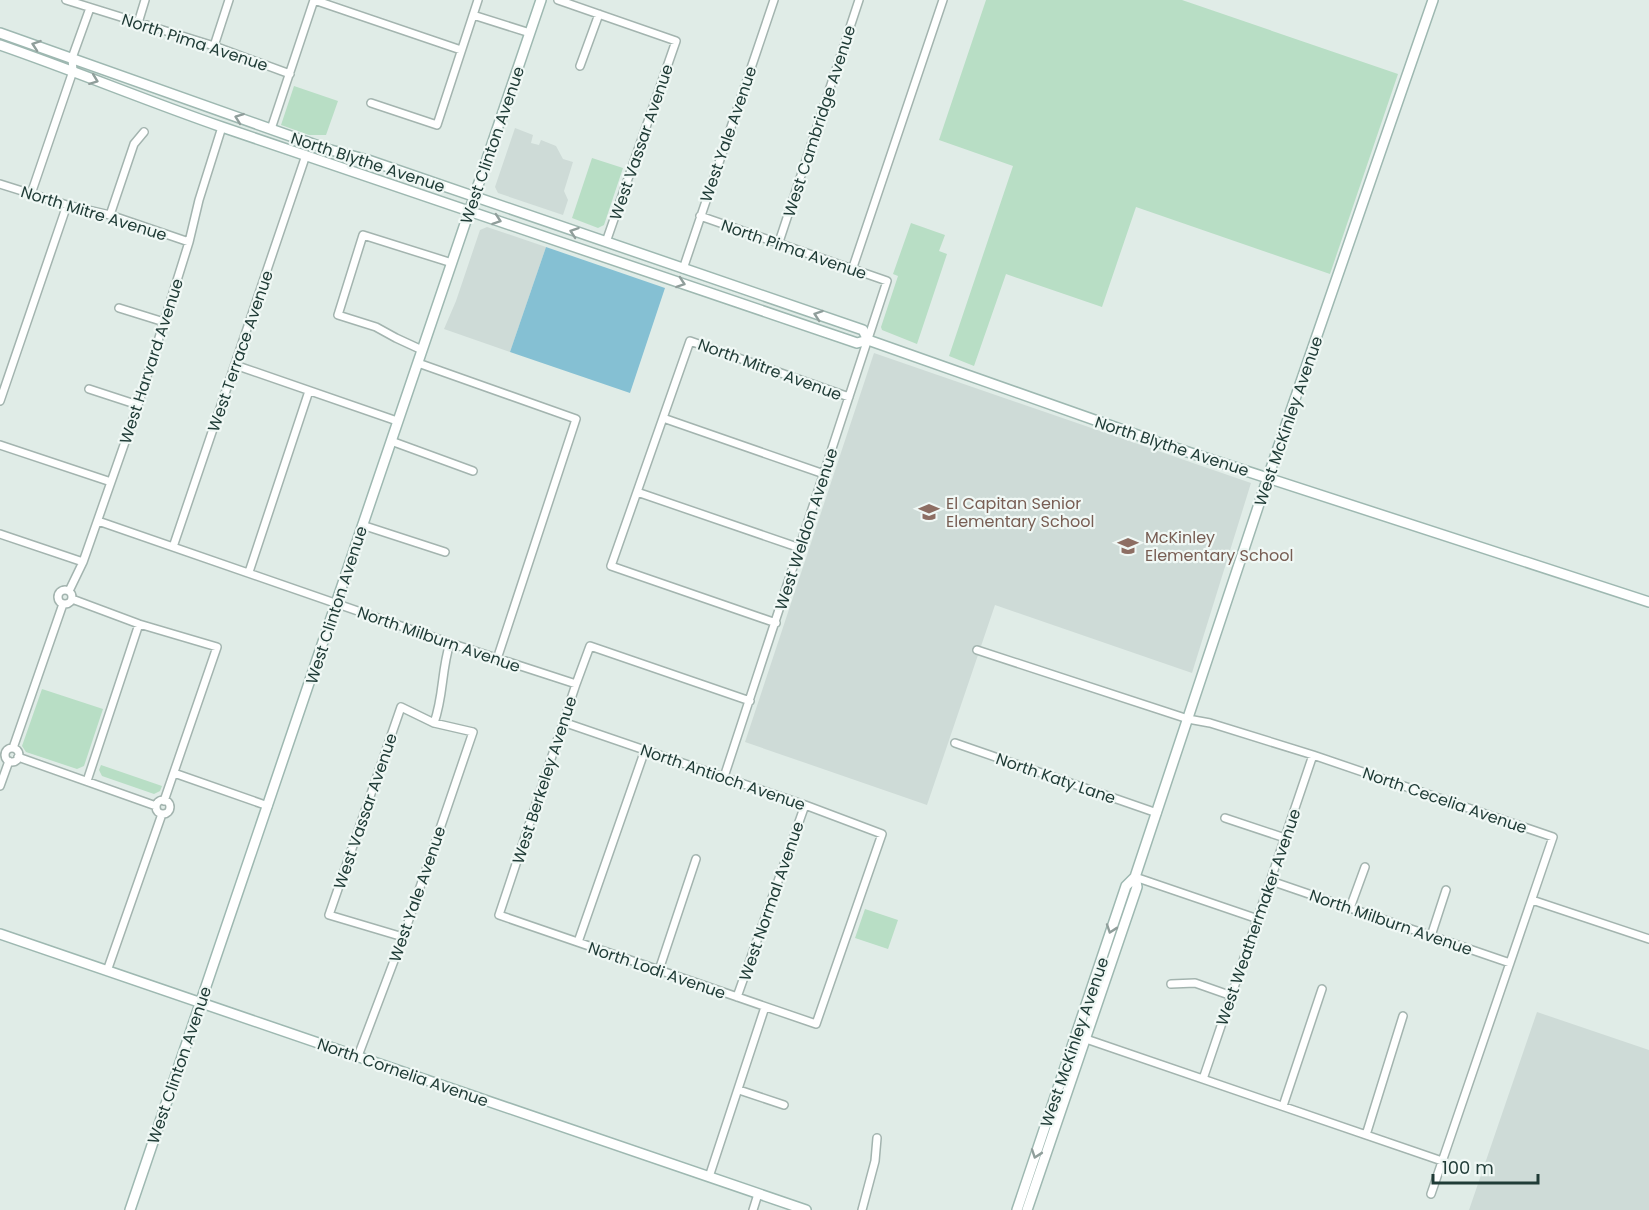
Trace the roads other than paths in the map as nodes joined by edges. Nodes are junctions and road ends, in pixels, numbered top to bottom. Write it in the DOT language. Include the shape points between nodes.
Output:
graph roads {
  1 [pos="66,0"];
  2 [pos="145,0"];
  3 [pos="229,0"];
  4 [pos="314,0"];
  5 [pos="478,0"];
  6 [pos="541,0"];
  7 [pos="558,0"];
  8 [pos="774,0"];
  9 [pos="859,0"];
  10 [pos="943,0"];
  11 [pos="1433,0"];
  12 [pos="90,8"];
  13 [pos="599,14"];
  14 [pos="472,15"];
  15 [pos="138,23"];
  16 [pos="0,33"];
  17 [pos="530,33"];
  18 [pos="0,45"];
  19 [pos="214,46"];
  20 [pos="461,50"];
  21 [pos="73,65"];
  22 [pos="580,66"];
  23 [pos="290,74"];
  24 [pos="372,103"];
  25 [pos="222,127"];
  26 [pos="271,129"];
  27 [pos="144,132"];
  28 [pos="306,155"];
  29 [pos="0,184"];
  30 [pos="31,194"];
  31 [pos="474,197"];
  32 [pos="67,205"];
  33 [pos="469,210"];
  34 [pos="110,214"];
  35 [pos="700,216"];
  36 [pos="189,242"];
  37 [pos="606,242"];
  38 [pos="779,242"];
  39 [pos="452,263"];
  40 [pos="682,269"];
  41 [pos="852,270"];
  42 [pos="888,281"];
  43 [pos="119,308"];
  44 [pos="164,322"];
  45 [pos="868,340"];
  46 [pos="422,350"];
  47 [pos="418,363"];
  48 [pos="235,365"];
  49 [pos="89,389"];
  50 [pos="309,391"];
  51 [pos="849,398"];
  52 [pos="0,400"];
  53 [pos="138,405"];
  54 [pos="663,418"];
  55 [pos="397,421"];
  56 [pos="391,441"];
  57 [pos="0,445"];
  58 [pos="473,471"];
  59 [pos="824,474"];
  60 [pos="1268,477"];
  61 [pos="111,482"];
  62 [pos="638,492"];
  63 [pos="98,521"];
  64 [pos="362,525"];
  65 [pos="0,534"];
  66 [pos="173,547"];
  67 [pos="800,548"];
  68 [pos="445,552"];
  69 [pos="83,562"];
  70 [pos="249,572"];
  71 [pos="70,595"];
  72 [pos="1649,602"];
  73 [pos="63,604"];
  74 [pos="335,604"];
  75 [pos="776,623"];
  76 [pos="139,624"];
  77 [pos="450,643"];
  78 [pos="977,650"];
  79 [pos="497,659"];
  80 [pos="576,684"];
  81 [pos="750,700"];
  82 [pos="1188,719"];
  83 [pos="563,722"];
  84 [pos="434,723"];
  85 [pos="955,743"];
  86 [pos="13,748"];
  87 [pos="645,750"];
  88 [pos="1313,755"];
  89 [pos="18,757"];
  90 [pos="9,761"];
  91 [pos="174,773"];
  92 [pos="724,777"];
  93 [pos="87,781"];
  94 [pos="0,786"];
  95 [pos="165,801"];
  96 [pos="805,805"];
  97 [pos="156,806"];
  98 [pos="268,806"];
  99 [pos="1157,813"];
  100 [pos="162,814"];
  101 [pos="1225,818"];
  102 [pos="1286,838"];
  103 [pos="696,859"];
  104 [pos="1365,867"];
  105 [pos="1135,877"];
  106 [pos="1272,881"];
  107 [pos="1446,890"];
  108 [pos="1532,900"];
  109 [pos="1350,908"];
  110 [pos="499,915"];
  111 [pos="1258,919"];
  112 [pos="0,934"];
  113 [pos="1431,936"];
  114 [pos="403,938"];
  115 [pos="1649,939"];
  116 [pos="578,942"];
  117 [pos="1510,963"];
  118 [pos="659,970"];
  119 [pos="107,971"];
  120 [pos="1172,984"];
  121 [pos="1322,989"];
  122 [pos="1232,996"];
  123 [pos="737,997"];
  124 [pos="201,1003"];
  125 [pos="765,1007"];
  126 [pos="1403,1016"];
  127 [pos="816,1024"];
  128 [pos="1086,1039"];
  129 [pos="358,1056"];
  130 [pos="1203,1079"];
  131 [pos="739,1090"];
  132 [pos="784,1105"];
  133 [pos="1282,1106"];
  134 [pos="1366,1135"];
  135 [pos="877,1138"];
  136 [pos="1442,1161"];
  137 [pos="709,1177"];
  138 [pos="758,1194"];
  139 [pos="1431,1194"];
  140 [pos="130,1210"];
  141 [pos="753,1210"];
  142 [pos="806,1210"];
  143 [pos="862,1210"];
  144 [pos="1017,1210"];
  145 [pos="1027,1210"];
  1 -- 12 [label="street, North Pima Avenue"];
  2 -- 15 [label="street"];
  3 -- 19 [label="street"];
  4 -- 20 [label="street"];
  4 -- 23 [label="street"];
  5 -- 14 [label="street"];
  6 -- 17 [label="street, West Clinton Avenue"];
  7 -- 13 [label="street"];
  8 -- 35 [label="street, West Yale Avenue"];
  9 -- 38 [label="street, West Cambridge Avenue"];
  10 -- 41 [label="street"];
  11 -- 60 [label="street, West McKinley Avenue"];
  12 -- 15 [label="street, North Pima Avenue"];
  12 -- 21 [label="street"];
  13 -- 22 [label="street"];
  13 -- 37 [label="street, West Vassar Avenue" via="676,41"];
  14 -- 17 [label="street"];
  14 -- 20 [label="street"];
  15 -- 19 [label="street, North Pima Avenue"];
  21 -- 16 [label="street, North Blythe Avenue, one-way"];
  17 -- 31 [label="street, West Clinton Avenue"];
  18 -- 21 [label="street, North Blythe Avenue"];
  19 -- 23 [label="street, North Pima Avenue"];
  20 -- 24 [label="street" via="436,125"];
  21 -- 25 [label="street, North Blythe Avenue, one-way"];
  26 -- 21 [label="street, North Blythe Avenue, one-way"];
  21 -- 30 [label="street"];
  23 -- 26 [label="street"];
  25 -- 28 [label="street, North Blythe Avenue"];
  25 -- 36 [label="street, West Harvard Avenue"];
  26 -- 31 [label="street, North Blythe Avenue"];
  27 -- 34 [label="street" via="134,144"];
  28 -- 33 [label="street, North Blythe Avenue"];
  28 -- 48 [label="street, West Terrace Avenue"];
  29 -- 30 [label="street, North Mitre Avenue"];
  30 -- 32 [label="street, North Mitre Avenue"];
  31 -- 33 [label="street, West Clinton Avenue"];
  37 -- 31 [label="street, North Blythe Avenue, one-way"];
  32 -- 34 [label="street, North Mitre Avenue"];
  32 -- 52 [label="street"];
  33 -- 39 [label="street, West Clinton Avenue"];
  33 -- 45 [label="street, North Blythe Avenue, one-way" via="857,343"];
  34 -- 36 [label="street, North Mitre Avenue"];
  35 -- 38 [label="street, North Pima Avenue"];
  35 -- 40 [label="street, West Yale Avenue"];
  36 -- 44 [label="street, West Harvard Avenue"];
  37 -- 40 [label="street, North Blythe Avenue"];
  38 -- 41 [label="street, North Pima Avenue"];
  39 -- 46 [label="street, West Clinton Avenue"];
  39 -- 46 [label="street" via="363,235 338,315 376,327"];
  45 -- 40 [label="street, North Blythe Avenue, one-way" via="863,330"];
  41 -- 42 [label="street, North Pima Avenue"];
  42 -- 45 [label="street, West Weldon Avenue"];
  43 -- 44 [label="street"];
  44 -- 53 [label="street, West Harvard Avenue"];
  45 -- 51 [label="street, West Weldon Avenue"];
  45 -- 60 [label="street, North Blythe Avenue"];
  46 -- 47 [label="street, West Clinton Avenue"];
  47 -- 55 [label="street, West Clinton Avenue"];
  47 -- 79 [label="street" via="576,419"];
  48 -- 50 [label="street"];
  48 -- 66 [label="street, West Terrace Avenue"];
  49 -- 53 [label="street"];
  50 -- 55 [label="street"];
  50 -- 70 [label="street"];
  51 -- 54 [label="street, North Mitre Avenue" via="690,341"];
  51 -- 59 [label="street, West Weldon Avenue"];
  53 -- 61 [label="street, West Harvard Avenue"];
  54 -- 59 [label="street"];
  54 -- 62 [label="street"];
  55 -- 56 [label="street, West Clinton Avenue"];
  56 -- 58 [label="street"];
  56 -- 64 [label="street, West Clinton Avenue"];
  57 -- 61 [label="street"];
  59 -- 67 [label="street, West Weldon Avenue"];
  60 -- 72 [label="street, North Blythe Avenue"];
  60 -- 82 [label="street, West McKinley Avenue"];
  61 -- 63 [label="street, West Harvard Avenue"];
  62 -- 67 [label="street"];
  62 -- 75 [label="street" via="611,566"];
  63 -- 66 [label="street, North Milburn Avenue"];
  63 -- 69 [label="street, West Harvard Avenue"];
  64 -- 68 [label="street"];
  64 -- 74 [label="street, West Clinton Avenue"];
  65 -- 69 [label="street"];
  66 -- 70 [label="street, North Milburn Avenue"];
  67 -- 75 [label="street, West Weldon Avenue"];
  69 -- 71 [label="street, West Harvard Avenue"];
  70 -- 74 [label="street, North Milburn Avenue"];
  71 -- 73 [label="street" via="69,603"];
  71 -- 73 [label="street" via="62,591 59,594"];
  71 -- 76 [label="street"];
  73 -- 86 [label="street"];
  74 -- 77 [label="street, North Milburn Avenue"];
  74 -- 98 [label="street, West Clinton Avenue"];
  75 -- 81 [label="street, West Weldon Avenue"];
  76 -- 91 [label="street" via="217,646"];
  76 -- 93 [label="street"];
  77 -- 79 [label="street, North Milburn Avenue"];
  77 -- 84 [label="street"];
  78 -- 82 [label="street, North Cecelia Avenue"];
  79 -- 80 [label="street, North Milburn Avenue"];
  80 -- 81 [label="street, West Berkeley Avenue" via="590,646"];
  80 -- 83 [label="street, West Berkeley Avenue"];
  81 -- 92 [label="street, West Weldon Avenue"];
  82 -- 88 [label="street, North Cecelia Avenue"];
  82 -- 99 [label="street, West McKinley Avenue"];
  83 -- 87 [label="street, North Antioch Avenue"];
  83 -- 110 [label="street, West Berkeley Avenue"];
  84 -- 114 [label="street, West Yale Avenue" via="473,732"];
  84 -- 114 [label="street, West Vassar Avenue" via="401,707 328,915"];
  85 -- 99 [label="street, North Katy Lane"];
  86 -- 89 [label="street"];
  86 -- 90 [label="street" via="6,752"];
  87 -- 92 [label="street, North Antioch Avenue"];
  87 -- 116 [label="street"];
  88 -- 102 [label="street, West Weathermaker Avenue"];
  88 -- 108 [label="street, North Cecelia Avenue" via="1553,837"];
  89 -- 90 [label="street"];
  89 -- 93 [label="street"];
  90 -- 94 [label="street"];
  91 -- 95 [label="street"];
  91 -- 98 [label="street"];
  92 -- 96 [label="street, North Antioch Avenue"];
  93 -- 97 [label="street"];
  95 -- 97 [label="street"];
  95 -- 100 [label="street" via="170,807"];
  96 -- 123 [label="street, West Normal Avenue"];
  96 -- 127 [label="street, North Antioch Avenue" via="882,834"];
  97 -- 100 [label="street"];
  98 -- 124 [label="street, West Clinton Avenue"];
  99 -- 105 [label="street, West McKinley Avenue"];
  100 -- 119 [label="street"];
  101 -- 102 [label="street"];
  102 -- 106 [label="street, West Weathermaker Avenue"];
  103 -- 118 [label="street"];
  104 -- 109 [label="street"];
  105 -- 111 [label="street"];
  105 -- 128 [label="street, West McKinley Avenue" via="1137,887"];
  105 -- 144 [label="street, West McKinley Avenue, one-way" via="1126,886"];
  106 -- 109 [label="street, North Milburn Avenue"];
  106 -- 111 [label="street, West Weathermaker Avenue"];
  107 -- 113 [label="street"];
  108 -- 115 [label="street"];
  108 -- 117 [label="street, North Cecelia Avenue"];
  109 -- 113 [label="street, North Milburn Avenue"];
  110 -- 116 [label="street, North Lodi Avenue"];
  111 -- 122 [label="street, West Weathermaker Avenue"];
  112 -- 119 [label="street, North Cornelia Avenue"];
  113 -- 117 [label="street, North Milburn Avenue"];
  114 -- 129 [label="street, West Yale Avenue"];
  116 -- 118 [label="street, North Lodi Avenue"];
  117 -- 136 [label="street, North Cecelia Avenue"];
  118 -- 123 [label="street, North Lodi Avenue"];
  119 -- 124 [label="street, North Cornelia Avenue"];
  120 -- 122 [label="street" via="1195,983"];
  121 -- 133 [label="street"];
  122 -- 130 [label="street, West Weathermaker Avenue"];
  123 -- 125 [label="street, North Lodi Avenue"];
  124 -- 129 [label="street, North Cornelia Avenue"];
  124 -- 140 [label="street, West Clinton Avenue"];
  125 -- 127 [label="street, North Lodi Avenue"];
  125 -- 131 [label="street"];
  126 -- 134 [label="street"];
  128 -- 130 [label="street"];
  128 -- 145 [label="street, West McKinley Avenue"];
  129 -- 137 [label="street, North Cornelia Avenue"];
  130 -- 133 [label="street"];
  131 -- 132 [label="street"];
  131 -- 137 [label="street"];
  133 -- 134 [label="street"];
  134 -- 136 [label="street"];
  135 -- 143 [label="street"];
  136 -- 139 [label="street, North Cecelia Avenue"];
  137 -- 138 [label="street, North Cornelia Avenue"];
  138 -- 141 [label="street"];
  138 -- 142 [label="street, North Cornelia Avenue"];
}
